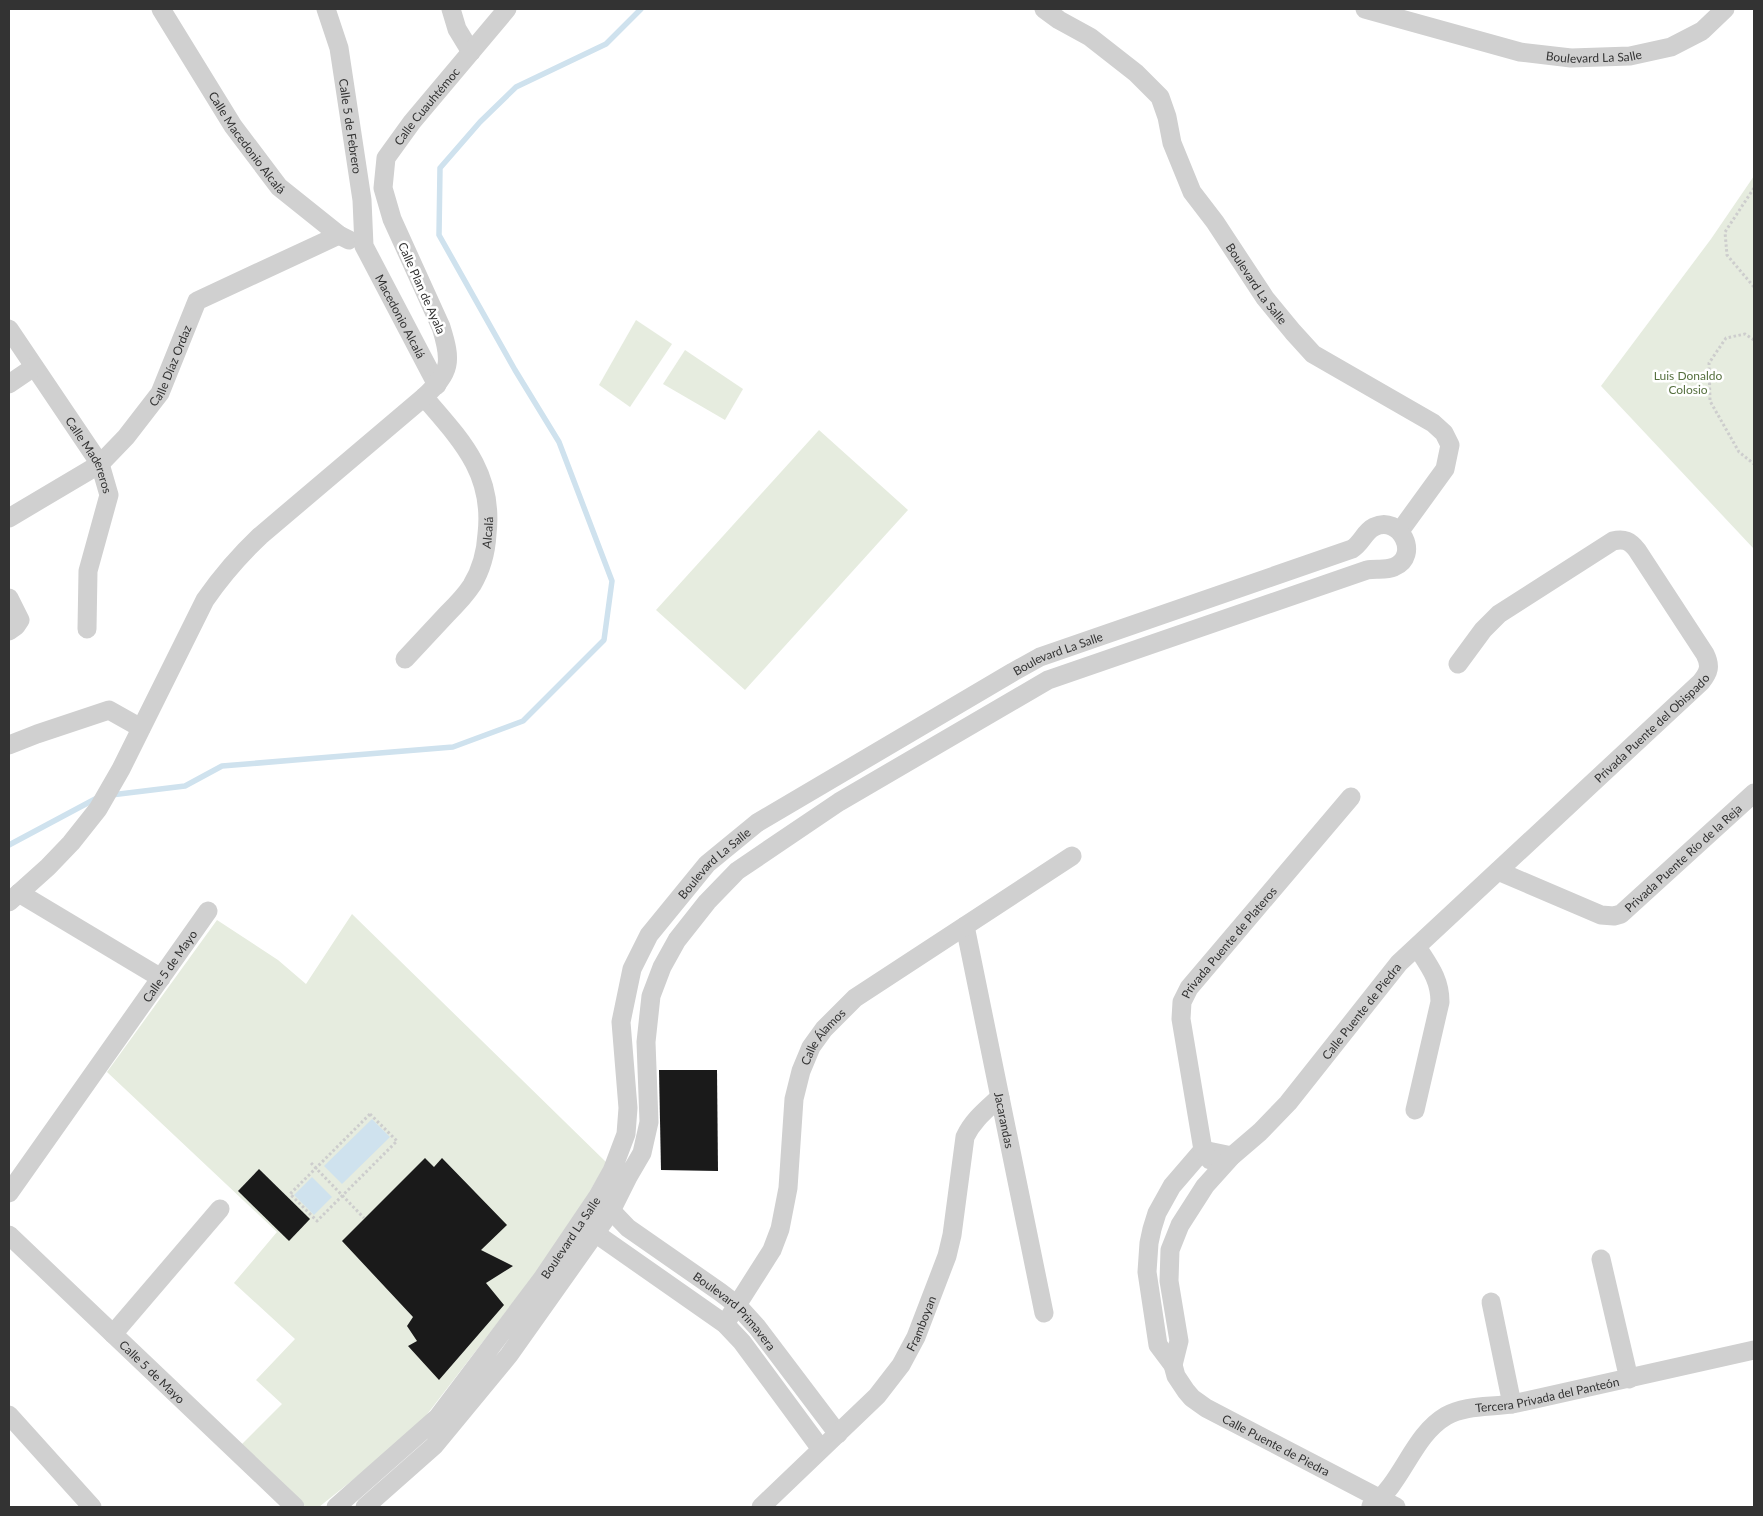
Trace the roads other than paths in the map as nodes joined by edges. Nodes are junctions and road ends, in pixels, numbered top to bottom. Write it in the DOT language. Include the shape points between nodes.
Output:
graph roads {
  1 [pos="161,9"];
  2 [pos="326,9"];
  3 [pos="451,9"];
  4 [pos="507,9"];
  5 [pos="1044,9"];
  6 [pos="1365,9"];
  7 [pos="1725,9"];
  8 [pos="471,52"];
  9 [pos="392,218"];
  10 [pos="339,235"];
  11 [pos="364,246"];
  12 [pos="9,328"];
  13 [pos="34,367"];
  14 [pos="9,384"];
  15 [pos="430,391"];
  16 [pos="100,464"];
  17 [pos="9,518"];
  18 [pos="1400,531"];
  19 [pos="9,598"];
  20 [pos="87,629"];
  21 [pos="9,631"];
  22 [pos="405,659"];
  23 [pos="1458,664"];
  24 [pos="141,728"];
  25 [pos="9,746"];
  26 [pos="1754,793"];
  27 [pos="1352,797"];
  28 [pos="1072,856"];
  29 [pos="1498,871"];
  30 [pos="14,897"];
  31 [pos="208,911"];
  32 [pos="964,926"];
  33 [pos="1417,947"];
  34 [pos="161,978"];
  35 [pos="1000,1097"];
  36 [pos="1416,1110"];
  37 [pos="1203,1150"];
  38 [pos="1225,1163"];
  39 [pos="9,1193"];
  40 [pos="598,1196"];
  41 [pos="220,1209"];
  42 [pos="611,1211"];
  43 [pos="588,1228"];
  44 [pos="9,1235"];
  45 [pos="1601,1259"];
  46 [pos="1491,1302"];
  47 [pos="737,1305"];
  48 [pos="1044,1313"];
  49 [pos="725,1324"];
  50 [pos="113,1334"];
  51 [pos="1754,1350"];
  52 [pos="1173,1365"];
  53 [pos="1629,1379"];
  54 [pos="1512,1404"];
  55 [pos="9,1415"];
  56 [pos="838,1434"];
  57 [pos="821,1449"];
  58 [pos="1382,1505"];
  59 [pos="92,1507"];
  60 [pos="295,1507"];
  61 [pos="336,1507"];
  62 [pos="365,1507"];
  63 [pos="761,1507"];
  1 -- 10 [label="street, Calle Macedonio Alcalá" via="233,126 279,187"];
  2 -- 11 [label="street, Calle 5 de Febrero" via="339,48 362,200"];
  3 -- 8 [label="street" via="457,29"];
  4 -- 8 [label="street, Calle Cuauhtémoc"];
  5 -- 18 [label="street, Boulevard La Salle" via="1105,49 1160,97 1172,143 1192,192 1265,298 1314,354 1433,423 1444,433 1450,445 1445,468"];
  6 -- 7 [label="street, Boulevard La Salle" via="1520,52 1571,58 1630,56 1671,47 1702,31"];
  8 -- 9 [label="street, Calle Cuauhtémoc" via="386,158 383,188"];
  9 -- 15 [label="street, Calle Plan de Ayala" via="445,340 446,371"];
  10 -- 11 [label="street, Calle Macedonio Alcalá"];
  10 -- 16 [label="street, Calle Díaz Ordaz" via="197,302 160,393"];
  11 -- 15 [label="street, Macedonio Alcalá"];
  12 -- 13 [label="street, Calle Madereros"];
  13 -- 14 [label="street"];
  13 -- 16 [label="street, Calle Madereros"];
  15 -- 22 [label="street, Alcalá" via="479,471 489,511 488,530 486,548 472,585"];
  15 -- 24 [label="street" via="238,558 205,600"];
  16 -- 17 [label="street, Calle Díaz Ordaz"];
  16 -- 20 [label="street, Calle Madereros" via="109,495 88,571"];
  18 -- 40 [label="street, Boulevard La Salle" via="1388,525 1376,526 1352,549 1040,658 757,823 707,864 649,935 632,969 620,1022 628,1108 626,1134"];
  18 -- 42 [label="street, Boulevard La Salle" via="1406,548 1397,566 1386,570 1367,570 1053,678 839,802 737,871 677,940 651,996 646,1042 649,1122 642,1154"];
  19 -- 21 [label="street" via="20,620"];
  23 -- 29 [label="street, Privada Puente del Obispado" via="1499,614 1618,540 1630,542 1637,550 1705,654 1710,667 1701,682"];
  24 -- 25 [label="street" via="109,710"];
  24 -- 30 [label="street" via="98,808 71,843"];
  26 -- 29 [label="street, Privada Puente Río de la Reja" via="1621,914 1601,915"];
  27 -- 37 [label="street, Privada Puente de Plateros" via="1189,988 1182,1002 1181,1019"];
  28 -- 32 [label="street, Calle Álamos"];
  29 -- 33 [label="street, Calle Puente de Piedra"];
  30 -- 34 [label="street"];
  31 -- 34 [label="street, Calle 5 de Mayo"];
  32 -- 35 [label="street, Jacarandas"];
  32 -- 47 [label="street, Calle Álamos" via="855,998 811,1047 794,1099 788,1188 780,1230 772,1250"];
  33 -- 36 [label="street" via="1437,979 1440,1002"];
  33 -- 38 [label="street, Calle Puente de Piedra" via="1388,976 1283,1108"];
  34 -- 39 [label="street, Calle 5 de Mayo"];
  35 -- 48 [label="street, Jacarandas"];
  35 -- 56 [label="street, Framboyan" via="970,1126 965,1137 947,1256 916,1337 886,1385"];
  37 -- 38 [label="street"];
  37 -- 52 [label="street, Calle Puente de Piedra" via="1164,1200 1152,1229 1147,1257 1158,1345"];
  38 -- 52 [label="street, Calle Puente de Piedra" via="1191,1206 1170,1250 1168,1282 1179,1341"];
  40 -- 42 [label="street, Boulevard Primavera"];
  40 -- 43 [label="street, Boulevard La Salle"];
  41 -- 50 [label="street"];
  42 -- 43 [label="street, Boulevard La Salle"];
  42 -- 47 [label="street, Boulevard Primavera" via="628,1228"];
  43 -- 49 [label="street, Boulevard Primavera"];
  43 -- 61 [label="street, Boulevard La Salle" via="542,1279 438,1416"];
  43 -- 62 [label="street, Boulevard La Salle" via="509,1355 434,1446"];
  44 -- 50 [label="street, Calle 5 de Mayo"];
  45 -- 53 [label="street"];
  46 -- 54 [label="street"];
  47 -- 49 [label="street, Calle Álamos"];
  47 -- 56 [label="street, Boulevard Primavera" via="758,1327"];
  49 -- 57 [label="street, Boulevard Primavera" via="742,1342"];
  50 -- 60 [label="street, Calle 5 de Mayo"];
  51 -- 53 [label="street, Tercera Privada del Panteón"];
  52 -- 58 [label="street, Calle Puente de Piedra" via="1186,1391 1206,1408"];
  53 -- 54 [label="street, Tercera Privada del Panteón"];
  54 -- 58 [label="street, Tercera Privada del Panteón" via="1467,1408 1435,1423 1416,1447"];
  55 -- 59 [label="street"];
  56 -- 57 [label="street, Framboyan"];
  57 -- 63 [label="street, Framboyan"];
}
